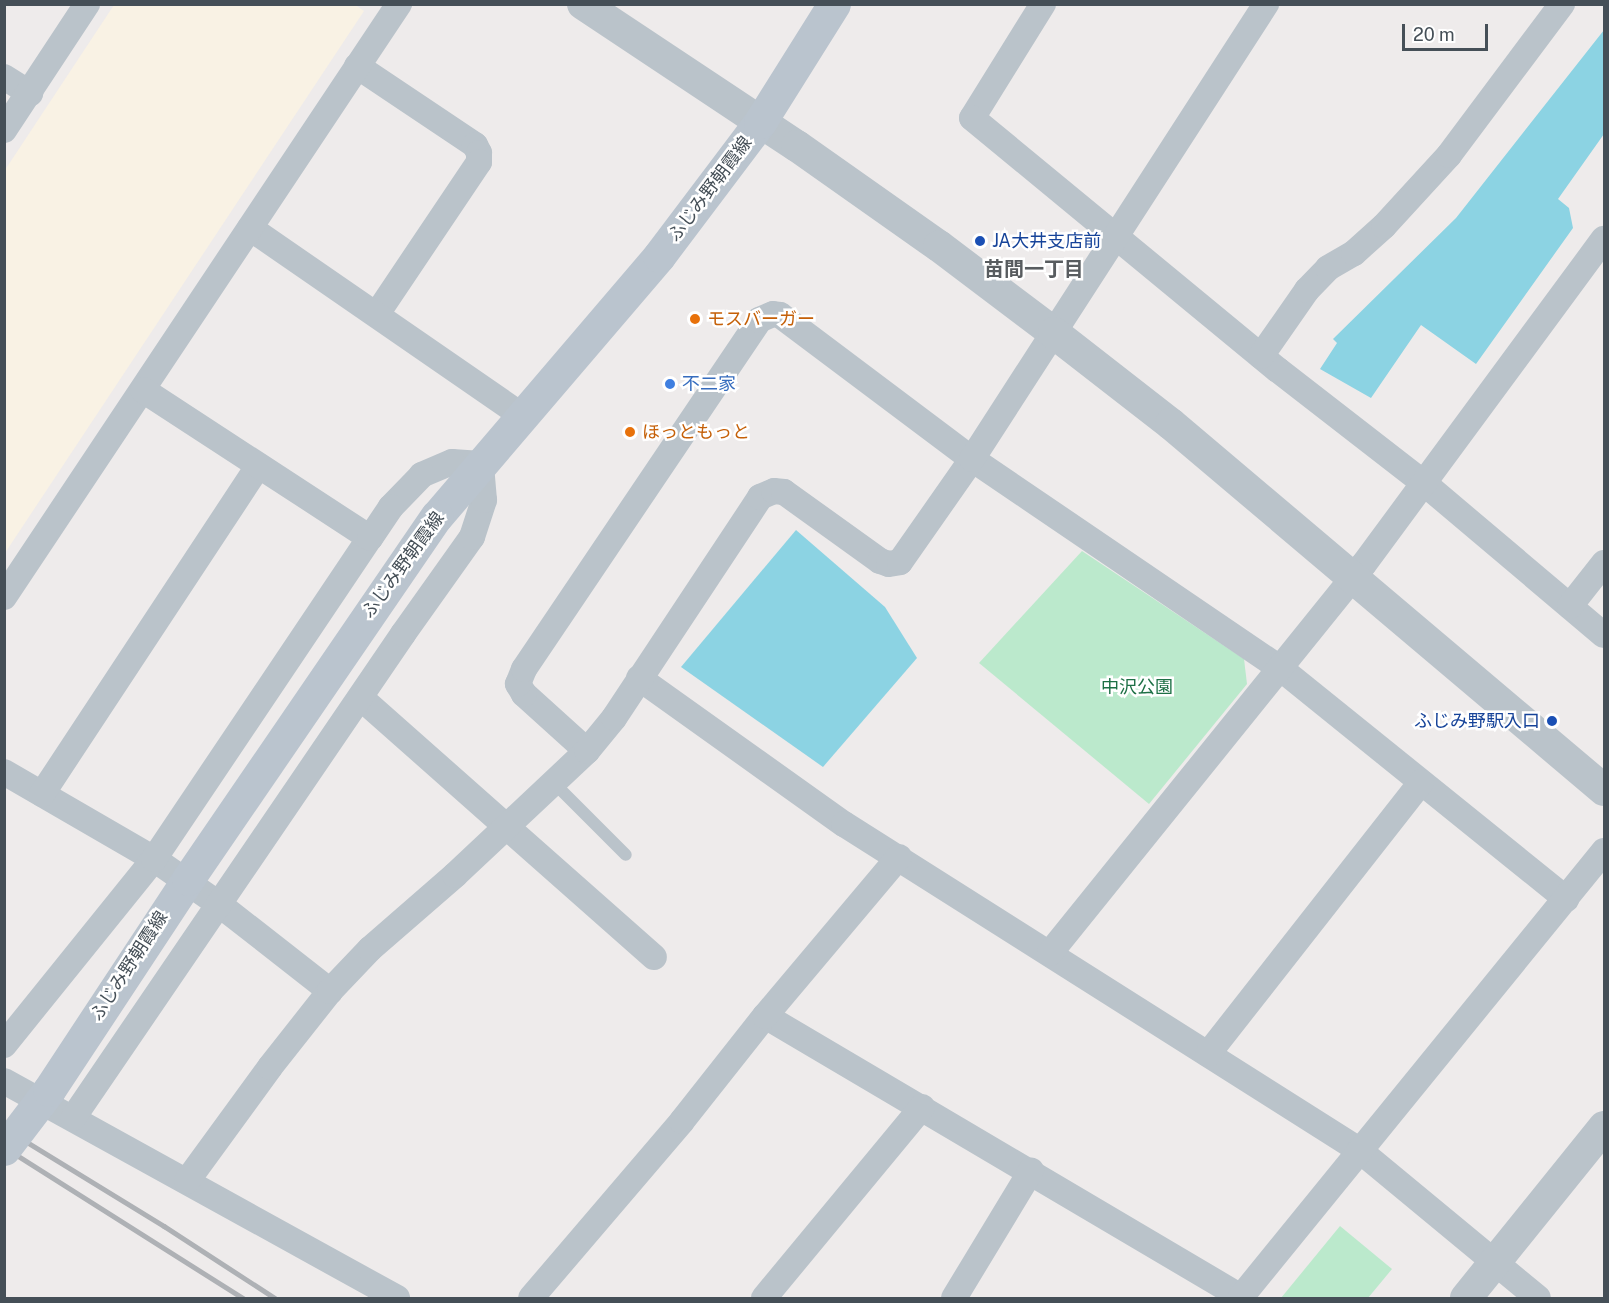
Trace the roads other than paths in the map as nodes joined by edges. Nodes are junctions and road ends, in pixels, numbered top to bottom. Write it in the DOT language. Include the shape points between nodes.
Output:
graph roads {
  1 [pos="87,4"];
  2 [pos="399,4"];
  3 [pos="583,4"];
  4 [pos="834,4"];
  5 [pos="1043,4"];
  6 [pos="1266,4"];
  7 [pos="1562,4"];
  8 [pos="357,66"];
  9 [pos="4,76"];
  10 [pos="30,93"];
  11 [pos="760,122"];
  12 [pos="4,130"];
  13 [pos="250,228"];
  14 [pos="1118,237"];
  15 [pos="1605,239"];
  16 [pos="376,314"];
  17 [pos="1054,333"];
  18 [pos="1261,356"];
  19 [pos="143,390"];
  20 [pos="524,417"];
  21 [pos="972,459"];
  22 [pos="481,464"];
  23 [pos="258,466"];
  24 [pos="1425,484"];
  25 [pos="370,538"];
  26 [pos="1605,563"];
  27 [pos="1353,579"];
  28 [pos="4,597"];
  29 [pos="1570,606"];
  30 [pos="1605,635"];
  31 [pos="1280,668"];
  32 [pos="639,678"];
  33 [pos="361,698"];
  34 [pos="587,751"];
  35 [pos="7,778"];
  36 [pos="1421,782"];
  37 [pos="555,784"];
  38 [pos="1605,790"];
  39 [pos="42,794"];
  40 [pos="506,828"];
  41 [pos="1605,851"];
  42 [pos="626,855"];
  43 [pos="899,857"];
  44 [pos="154,859"];
  45 [pos="1566,898"];
  46 [pos="220,905"];
  47 [pos="1050,953"];
  48 [pos="654,957"];
  49 [pos="330,991"];
  50 [pos="765,1016"];
  51 [pos="4,1045"];
  52 [pos="1208,1054"];
  53 [pos="4,1082"];
  54 [pos="921,1107"];
  55 [pos="73,1118"];
  56 [pos="1605,1127"];
  57 [pos="4,1149"];
  58 [pos="1359,1150"];
  59 [pos="1031,1171"];
  60 [pos="187,1181"];
  61 [pos="1494,1263"];
  62 [pos="397,1299"];
  63 [pos="531,1299"];
  64 [pos="764,1299"];
  65 [pos="954,1299"];
  66 [pos="1466,1299"];
  67 [pos="1538,1299"];
  1 -- 10 [label="street"];
  2 -- 8 [label="street"];
  3 -- 11 [label="street"];
  4 -- 11 [label="main road, ふじみ野朝霞線"];
  5 -- 14 [label="street" via="972,118"];
  6 -- 14 [label="street"];
  7 -- 18 [label="street" via="1449,155 1384,226 1307,290"];
  8 -- 13 [label="street"];
  8 -- 16 [label="street" via="475,145 479,153 479,162"];
  9 -- 10 [label="street"];
  10 -- 12 [label="street"];
  11 -- 17 [label="street" via="939,246"];
  11 -- 20 [label="main road, ふじみ野朝霞線" via="659,256"];
  13 -- 16 [label="street"];
  13 -- 19 [label="street"];
  14 -- 17 [label="street"];
  14 -- 18 [label="street"];
  15 -- 24 [label="street"];
  16 -- 20 [label="street"];
  17 -- 21 [label="street"];
  17 -- 27 [label="street" via="1172,424"];
  18 -- 24 [label="street"];
  19 -- 23 [label="street"];
  19 -- 28 [label="street"];
  20 -- 22 [label="main road, ふじみ野朝霞線"];
  21 -- 31 [label="street"];
  21 -- 32 [label="street" via="909,551 900,562 889,564 784,492 774,490 760,497"];
  21 -- 34 [label="street" via="780,315 766,315 759,320 524,669 518,684"];
  22 -- 25 [label="street" via="452,462 422,474 391,507"];
  22 -- 33 [label="street" via="484,500 472,537"];
  22 -- 57 [label="main road, ふじみ野朝霞線, bridge" via="437,516 201,859 49,1090"];
  23 -- 25 [label="street"];
  23 -- 39 [label="street"];
  24 -- 27 [label="street"];
  24 -- 29 [label="street"];
  25 -- 44 [label="street"];
  26 -- 29 [label="street"];
  27 -- 31 [label="street"];
  27 -- 38 [label="street"];
  29 -- 30 [label="street"];
  31 -- 36 [label="street"];
  31 -- 47 [label="street"];
  32 -- 34 [label="street"];
  32 -- 43 [label="street" via="844,824"];
  33 -- 40 [label="street"];
  33 -- 46 [label="street"];
  34 -- 37 [label="street"];
  35 -- 39 [label="street"];
  36 -- 45 [label="street"];
  36 -- 52 [label="street"];
  37 -- 40 [label="street"];
  37 -- 42 [label="lane"];
  39 -- 44 [label="street"];
  40 -- 48 [label="street"];
  40 -- 49 [label="street" via="370,949"];
  41 -- 45 [label="street"];
  43 -- 47 [label="street"];
  43 -- 50 [label="street"];
  44 -- 46 [label="street"];
  44 -- 51 [label="street"];
  45 -- 58 [label="street"];
  46 -- 49 [label="street"];
  46 -- 55 [label="street"];
  47 -- 52 [label="street"];
  49 -- 60 [label="street"];
  50 -- 54 [label="street"];
  50 -- 63 [label="street"];
  52 -- 58 [label="street"];
  53 -- 55 [label="street"];
  54 -- 59 [label="street"];
  54 -- 64 [label="street"];
  55 -- 60 [label="street"];
  56 -- 61 [label="street"];
  58 -- 59 [label="street" via="1241,1297"];
  58 -- 61 [label="street"];
  59 -- 65 [label="street"];
  60 -- 62 [label="street"];
  61 -- 66 [label="street"];
  61 -- 67 [label="street"];
}
